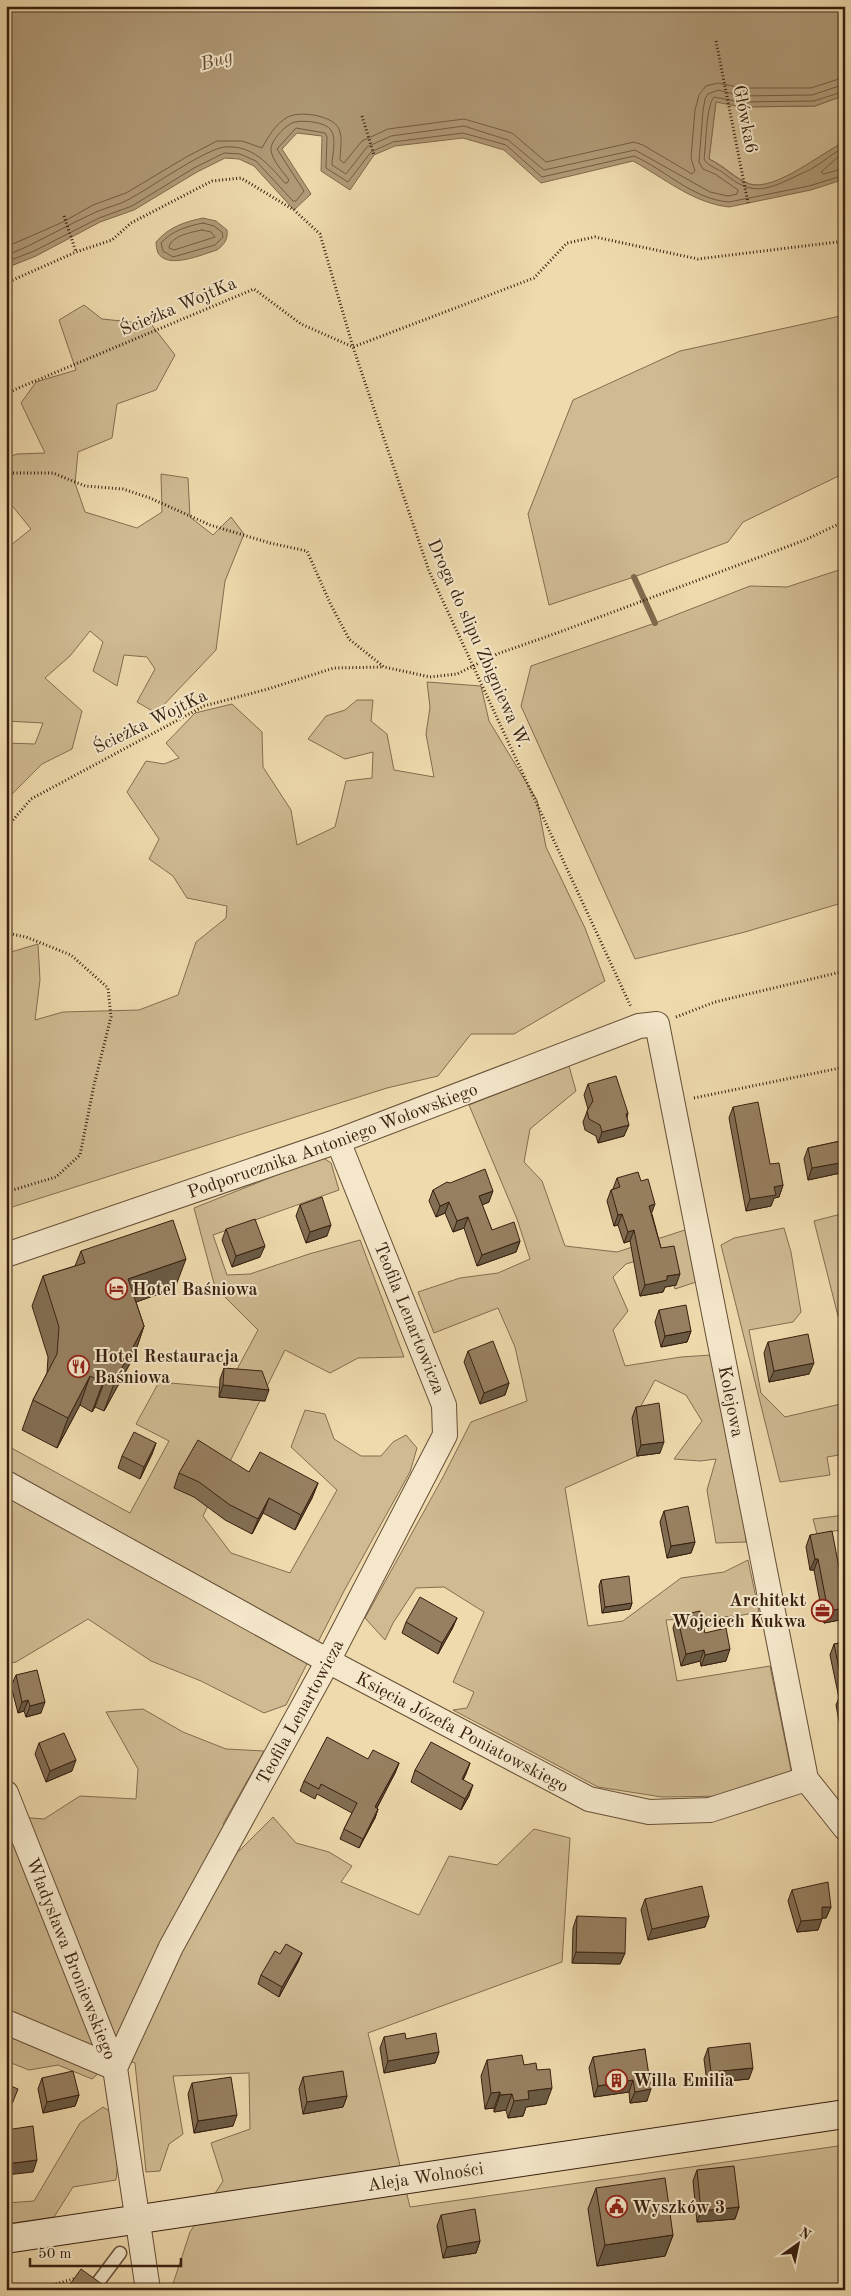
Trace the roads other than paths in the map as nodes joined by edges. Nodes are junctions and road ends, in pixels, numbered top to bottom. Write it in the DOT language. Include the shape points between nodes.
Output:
graph roads {
  1 [pos="648,1025"];
  2 [pos="338,1141"];
  3 [pos="6,1255"];
  4 [pos="6,1483"];
  5 [pos="328,1661"];
  6 [pos="806,1779"];
  7 [pos="6,1793"];
  8 [pos="845,1828"];
  9 [pos="6,2022"];
  10 [pos="115,2068"];
  11 [pos="845,2114"];
  12 [pos="138,2220"];
  13 [pos="6,2239"];
  14 [pos="120,2253"];
  15 [pos="96,2285"];
  16 [pos="148,2290"];
  1 -- 2 [label="street, Podporucznika Antoniego Wołowskiego"];
  1 -- 6 [label="street, Kolejowa" via="672,1102"];
  2 -- 3 [label="street, Podporucznika Antoniego Wołowskiego"];
  2 -- 5 [label="street, Teofila Lenartowicza" via="444,1405 445,1435"];
  4 -- 5 [label="street, Księcia Józefa Poniatowskiego"];
  5 -- 6 [label="street, Księcia Józefa Poniatowskiego" via="589,1799 649,1812 710,1810"];
  5 -- 10 [label="street, Teofila Lenartowicza" via="170,1947"];
  6 -- 8 [label="street"];
  7 -- 10 [label="street, Władysława Broniewskiego"];
  9 -- 10 [label="street"];
  10 -- 12 [label="street"];
  11 -- 12 [label="street, Aleja Wolności"];
  12 -- 13 [label="street, Aleja Wolności"];
  12 -- 16 [label="street"];
  14 -- 15 [label="lane"];
}
